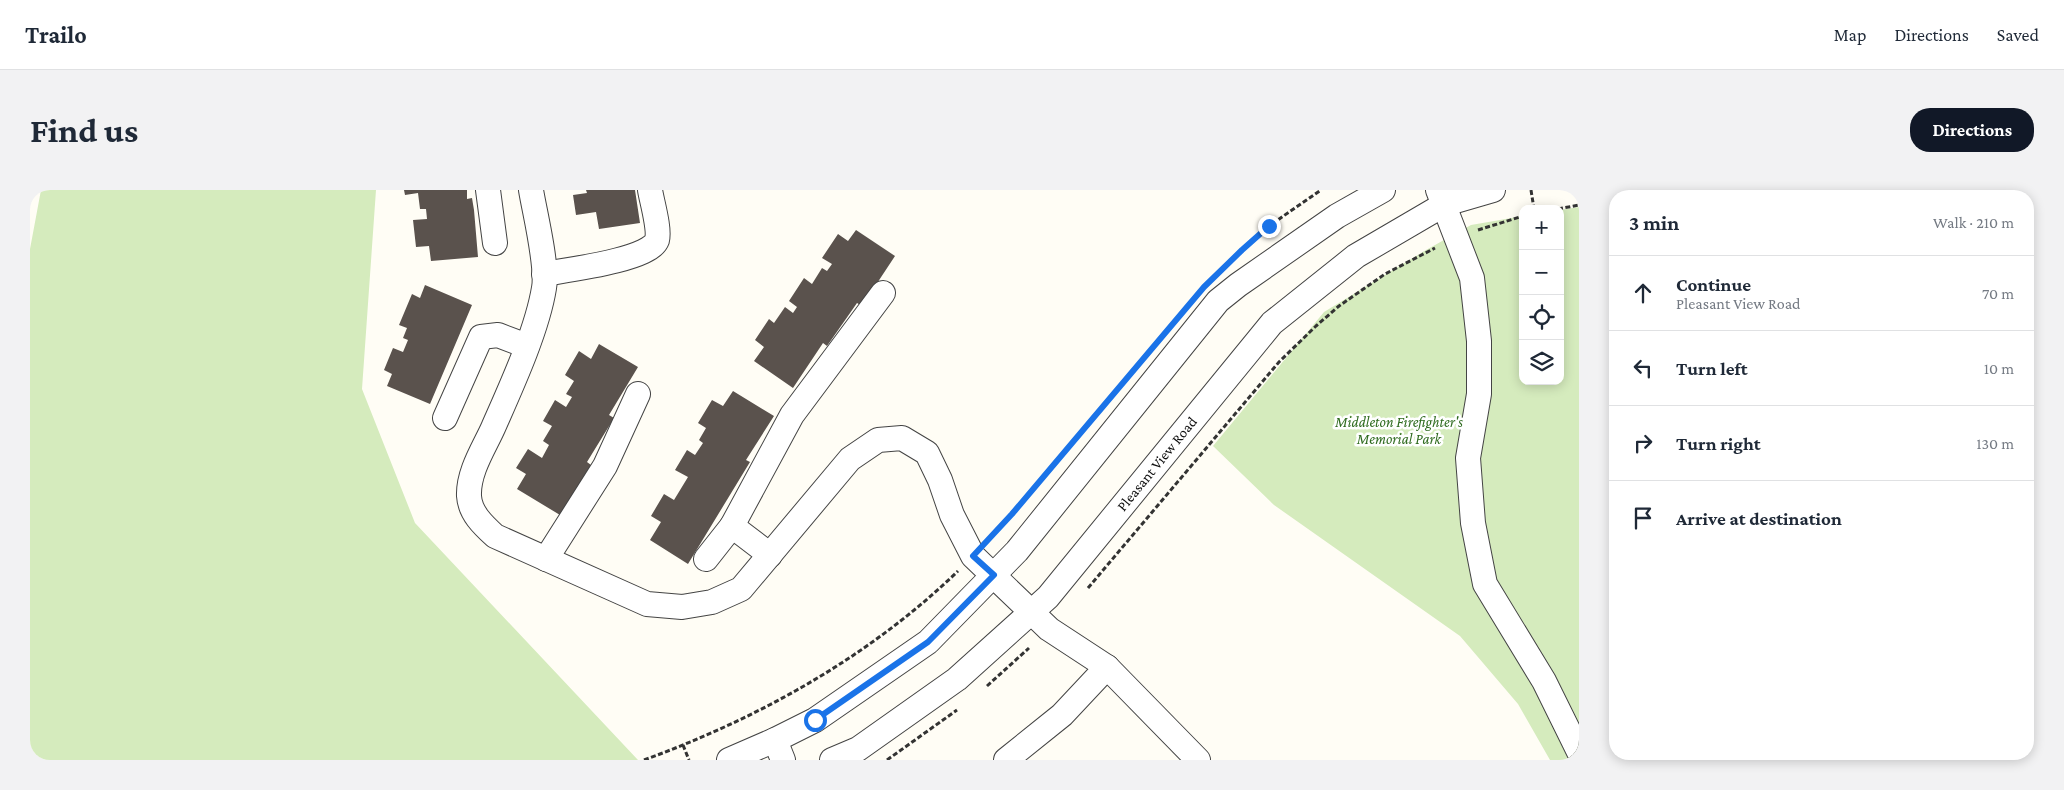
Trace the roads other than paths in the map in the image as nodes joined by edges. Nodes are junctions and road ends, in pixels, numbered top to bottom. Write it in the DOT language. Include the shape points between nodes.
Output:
graph roads {
  1 [pos="488,190"];
  2 [pos="531,190"];
  3 [pos="650,190"];
  4 [pos="1384,190"];
  5 [pos="1494,190"];
  6 [pos="1441,197"];
  7 [pos="495,243"];
  8 [pos="544,274"];
  9 [pos="883,293"];
  10 [pos="527,346"];
  11 [pos="638,394"];
  12 [pos="445,418"];
  13 [pos="732,526"];
  14 [pos="770,555"];
  15 [pos="546,559"];
  16 [pos="706,559"];
  17 [pos="994,575"];
  18 [pos="1031,612"];
  19 [pos="1107,667"];
  20 [pos="779,750"];
  21 [pos="1579,752"];
  22 [pos="729,760"];
  23 [pos="832,760"];
  24 [pos="1006,760"];
  25 [pos="1198,760"];
  1 -- 7 [label="street"];
  2 -- 8 [label="street"];
  3 -- 8 [label="street" via="657,230 653,247 634,257"];
  4 -- 17 [label="street" via="1337,216 1218,301 1102,448"];
  5 -- 6 [label="street, Pleasant View Road"];
  6 -- 18 [label="street, Pleasant View Road" via="1356,256 1272,323 1048,596"];
  6 -- 21 [label="street" via="1472,278 1479,340 1479,394 1468,458 1473,523 1485,584 1544,681"];
  8 -- 10 [label="street" via="541,306"];
  9 -- 13 [label="street" via="792,415"];
  10 -- 12 [label="street" via="498,335 481,337"];
  10 -- 15 [label="street" via="472,475 469,496 478,521 495,536"];
  11 -- 15 [label="street" via="605,466"];
  13 -- 14 [label="street"];
  13 -- 16 [label="street"];
  14 -- 15 [label="street" via="741,589 712,602 682,606 647,604"];
  14 -- 17 [label="street" via="850,458 878,440 902,438 927,453 973,556"];
  17 -- 18 [label="street"];
  17 -- 20 [label="street" via="928,642 815,720"];
  18 -- 19 [label="street" via="1049,629"];
  18 -- 23 [label="street, Pleasant View Road" via="957,680 858,749"];
  19 -- 24 [label="street" via="1062,715"];
  19 -- 25 [label="street"];
  20 -- 22 [label="street"];
}
